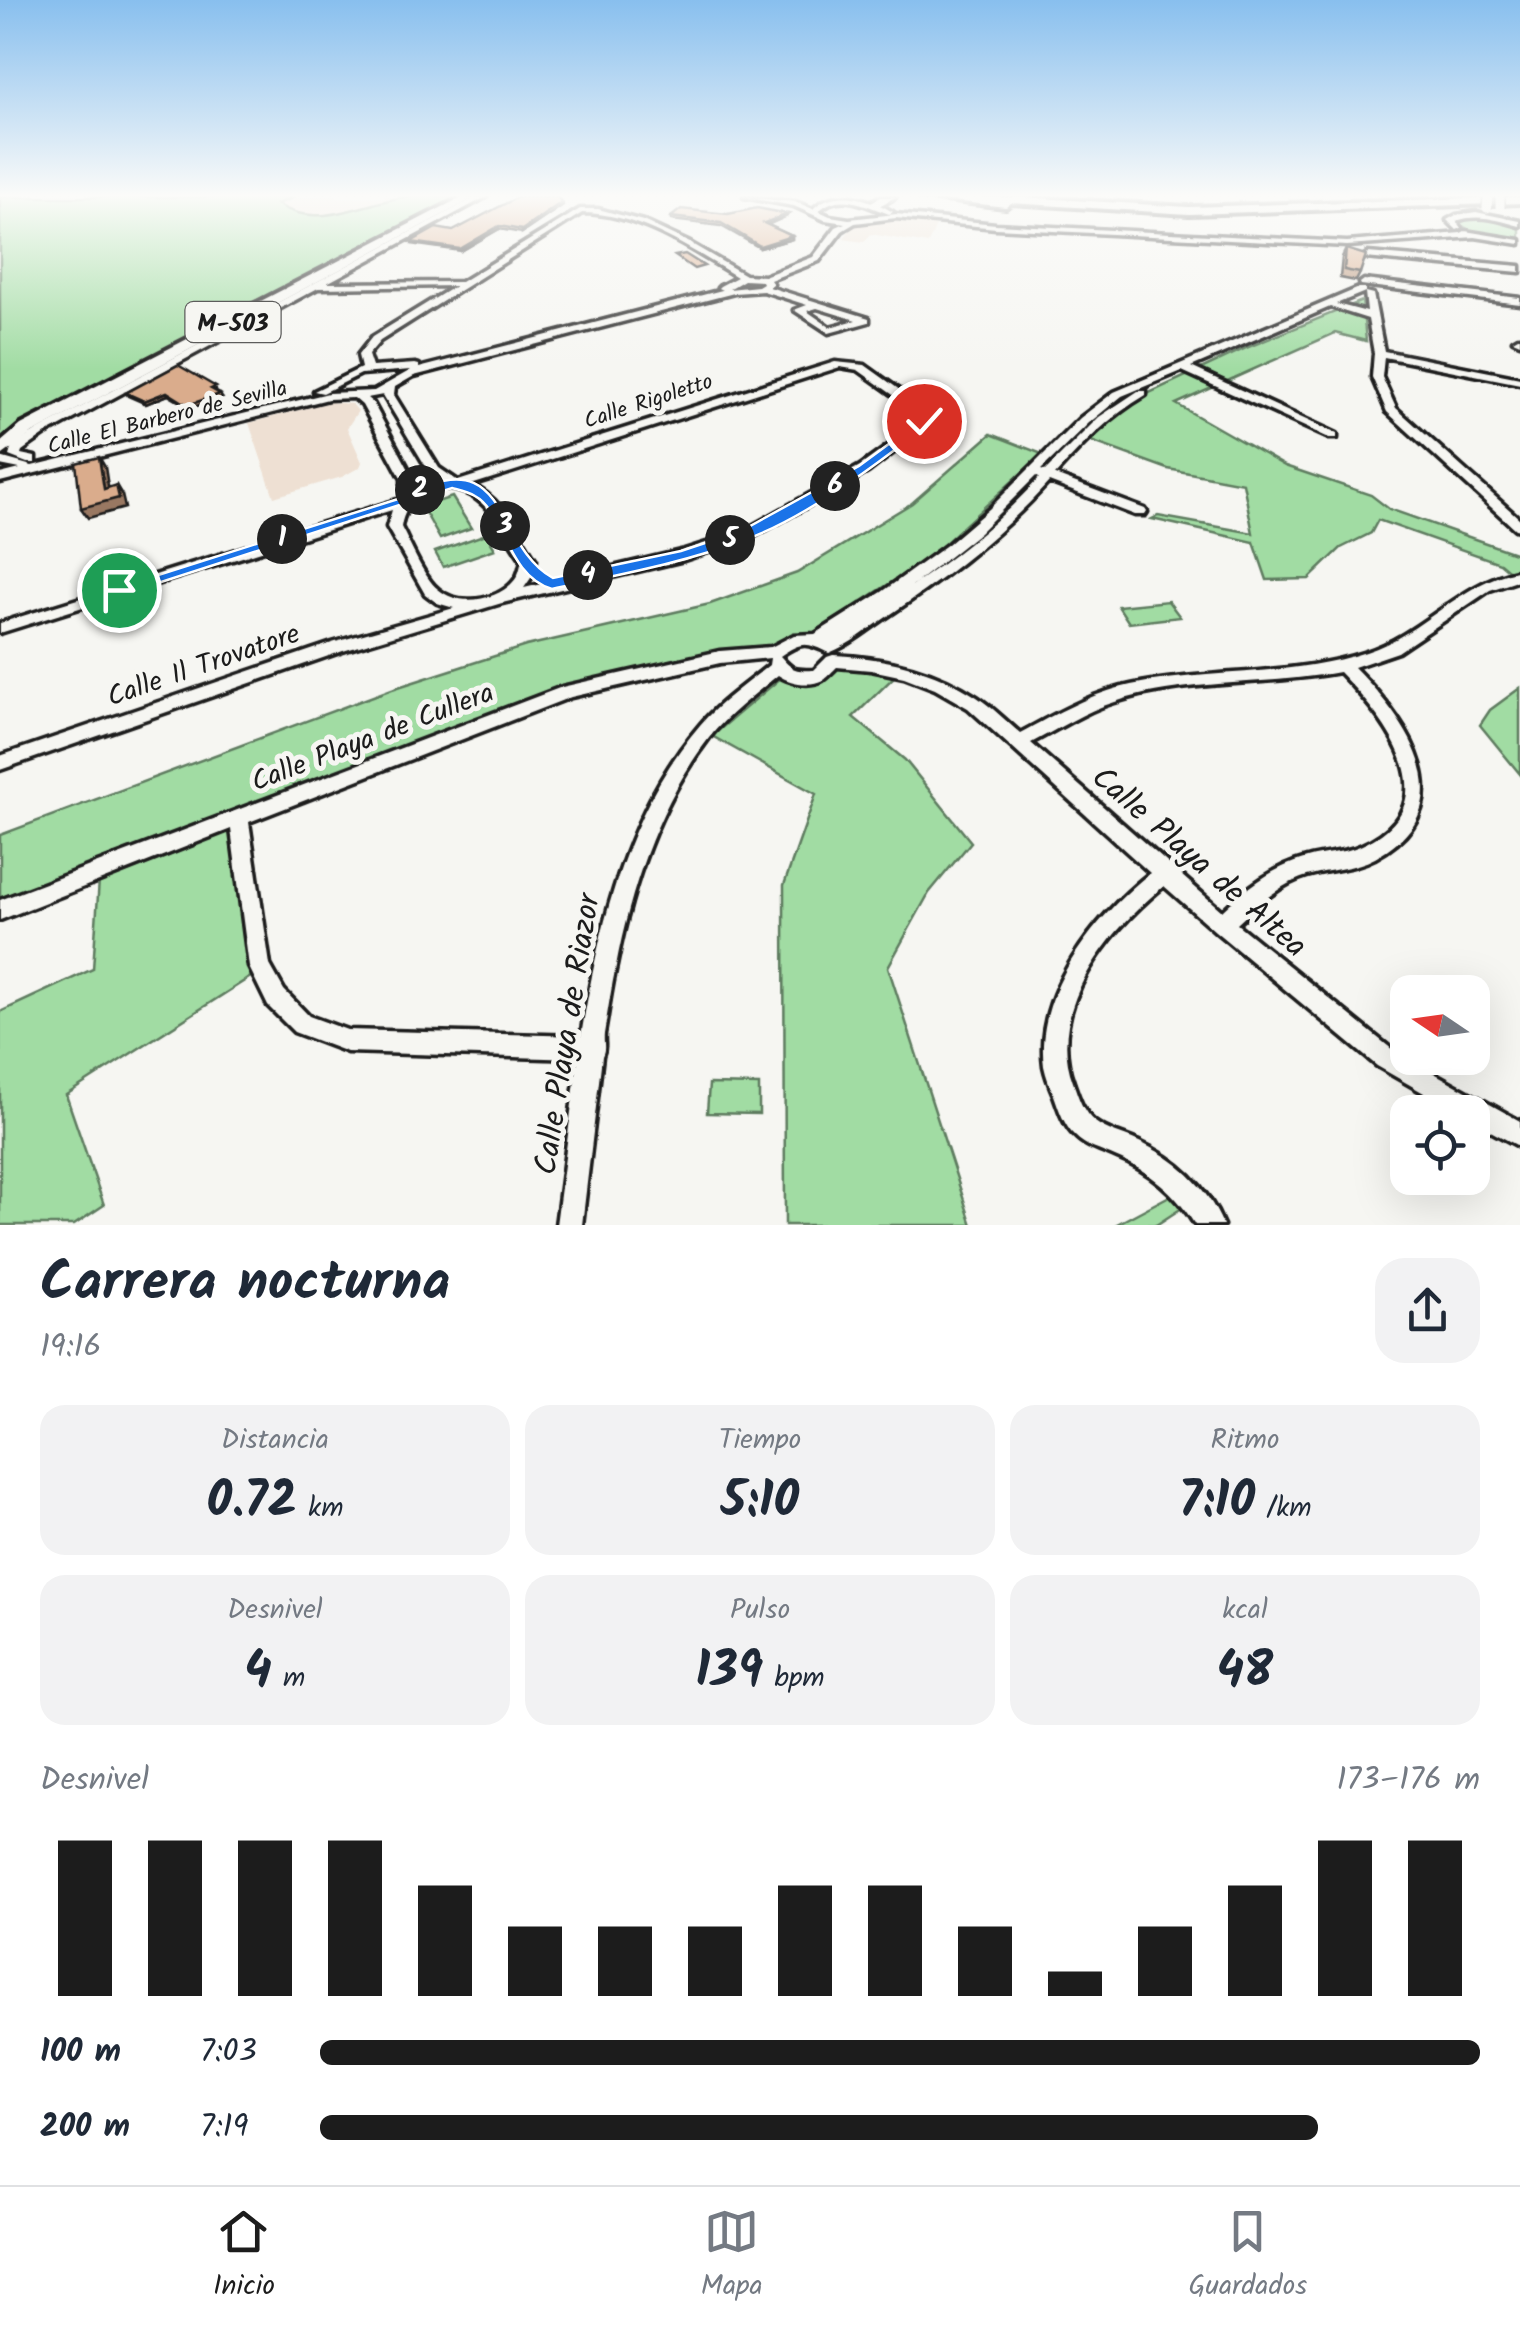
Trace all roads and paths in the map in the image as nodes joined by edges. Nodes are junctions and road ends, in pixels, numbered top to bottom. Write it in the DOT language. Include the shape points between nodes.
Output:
graph roads {
  1 [pos="349,254"];
  2 [pos="361,254"];
  3 [pos="384,254"];
  4 [pos="510,254"];
  5 [pos="699,254"];
  6 [pos="820,254"];
  7 [pos="1360,254"];
  8 [pos="1375,254"];
  9 [pos="1520,269"];
  10 [pos="339,280"];
  11 [pos="468,280"];
  12 [pos="738,280"];
  13 [pos="1374,281"];
  14 [pos="764,284"];
  15 [pos="436,286"];
  16 [pos="746,290"];
  17 [pos="306,291"];
  18 [pos="441,297"];
  19 [pos="1520,301"];
  20 [pos="816,306"];
  21 [pos="1335,307"];
  22 [pos="1520,310"];
  23 [pos="1373,314"];
  24 [pos="1378,353"];
  25 [pos="1184,368"];
  26 [pos="367,369"];
  27 [pos="388,370"];
  28 [pos="1520,381"];
  29 [pos="113,385"];
  30 [pos="392,386"];
  31 [pos="342,388"];
  32 [pos="358,397"];
  33 [pos="0,433"];
  34 [pos="1333,436"];
  35 [pos="0,452"];
  36 [pos="60,458"];
  37 [pos="0,460"];
  38 [pos="1040,474"];
  39 [pos="0,478"];
  40 [pos="480,482"];
  41 [pos="456,484"];
  42 [pos="402,504"];
  43 [pos="1140,512"];
  44 [pos="1520,526"];
  45 [pos="529,566"];
  46 [pos="1520,575"];
  47 [pos="552,584"];
  48 [pos="502,598"];
  49 [pos="438,599"];
  50 [pos="484,604"];
  51 [pos="425,619"];
  52 [pos="0,628"];
  53 [pos="827,649"];
  54 [pos="776,660"];
  55 [pos="1342,665"];
  56 [pos="1020,742"];
  57 [pos="0,762"];
  58 [pos="238,817"];
  59 [pos="1164,873"];
  60 [pos="0,910"];
  61 [pos="1222,924"];
  62 [pos="594,1048"];
  63 [pos="1520,1135"];
  64 [pos="569,1225"];
  65 [pos="1210,1225"];
  1 -- 33 [label="highway, M-503"];
  2 -- 29 [label="highway, M-503"];
  3 -- 10 [label="street"];
  4 -- 11 [label="street"];
  5 -- 12 [label="street"];
  6 -- 14 [label="street"];
  7 -- 13 [label="street"];
  8 -- 13 [label="street"];
  9 -- 13 [label="street"];
  10 -- 15 [label="street"];
  10 -- 17 [label="street"];
  11 -- 15 [label="street"];
  11 -- 18 [label="street"];
  12 -- 14 [label="street"];
  12 -- 16 [label="street"];
  12 -- 27 [label="street"];
  13 -- 19 [label="street"];
  13 -- 21 [label="street"];
  13 -- 22 [label="street"];
  13 -- 23 [label="street"];
  13 -- 25 [label="street"];
  14 -- 16 [label="street"];
  14 -- 20 [label="street"];
  15 -- 18 [label="street"];
  16 -- 30 [label="street" via="410,374"];
  17 -- 29 [label="highway, M-503"];
  17 -- 36 [label="street" via="42,432 15,456"];
  18 -- 26 [label="street" via="367,346"];
  20 -- 20 [label="street" via="862,317 866,320 829,330 800,310"];
  21 -- 23 [label="street"];
  21 -- 25 [label="street"];
  23 -- 24 [label="street"];
  24 -- 28 [label="street"];
  24 -- 44 [label="street" via="1377,377 1391,410"];
  25 -- 34 [label="street"];
  25 -- 38 [label="street" via="1106,416"];
  26 -- 27 [label="street"];
  26 -- 31 [label="street"];
  27 -- 30 [label="street" via="396,375"];
  29 -- 35 [label="highway, M-503" via="27,429"];
  30 -- 32 [label="street"];
  30 -- 41 [label="street" via="388,395 434,470"];
  31 -- 32 [label="street"];
  31 -- 36 [label="street, Calle El Barbero de Sevilla"];
  31 -- 39 [label="street, Calle El Barbero de Sevilla"];
  32 -- 42 [label="street" via="408,480"];
  36 -- 37 [label="street, Calle El Barbero de Sevilla" via="30,467"];
  38 -- 43 [label="street"];
  38 -- 53 [label="street" via="950,570"];
  40 -- 41 [label="street"];
  40 -- 45 [label="street"];
  40 -- 47 [label="street, Calle Rigoletto" via="829,366 850,364 924,410 911,434 864,469 746,534 684,556"];
  41 -- 42 [label="street" via="430,487"];
  42 -- 49 [label="street" via="394,527"];
  42 -- 52 [label="street"];
  45 -- 47 [label="street"];
  45 -- 48 [label="street"];
  46 -- 55 [label="street" via="1465,598 1401,646"];
  47 -- 48 [label="street"];
  48 -- 50 [label="street"];
  49 -- 50 [label="street"];
  49 -- 51 [label="street" via="438,610"];
  50 -- 51 [label="street, Calle Il Trovatore"];
  51 -- 57 [label="street, Calle Il Trovatore"];
  53 -- 54 [label="street" via="794,638"];
  53 -- 54 [label="street" via="818,676 792,677"];
  53 -- 56 [label="street, Calle Playa de Altea" via="936,680"];
  54 -- 58 [label="street, Calle Playa de Cullera" via="720,657 568,691"];
  54 -- 62 [label="street, Calle Playa de Riazor" via="704,732 635,847 616,906"];
  55 -- 56 [label="street" via="1132,690"];
  55 -- 61 [label="street" via="1380,701 1414,761 1415,794 1404,828 1365,854 1298,869"];
  56 -- 59 [label="street, Calle Playa de Altea"];
  58 -- 60 [label="street, Calle Playa de Cullera"];
  58 -- 62 [label="street" via="260,967 276,998 302,1024 348,1040"];
  59 -- 61 [label="street, Calle Playa de Altea"];
  59 -- 65 [label="street" via="1084,955 1056,1034 1058,1084 1084,1130 1144,1157 1188,1188"];
  61 -- 63 [label="street, Calle Playa de Altea" via="1385,1058"];
  62 -- 64 [label="street, Calle Playa de Riazor"];
}
